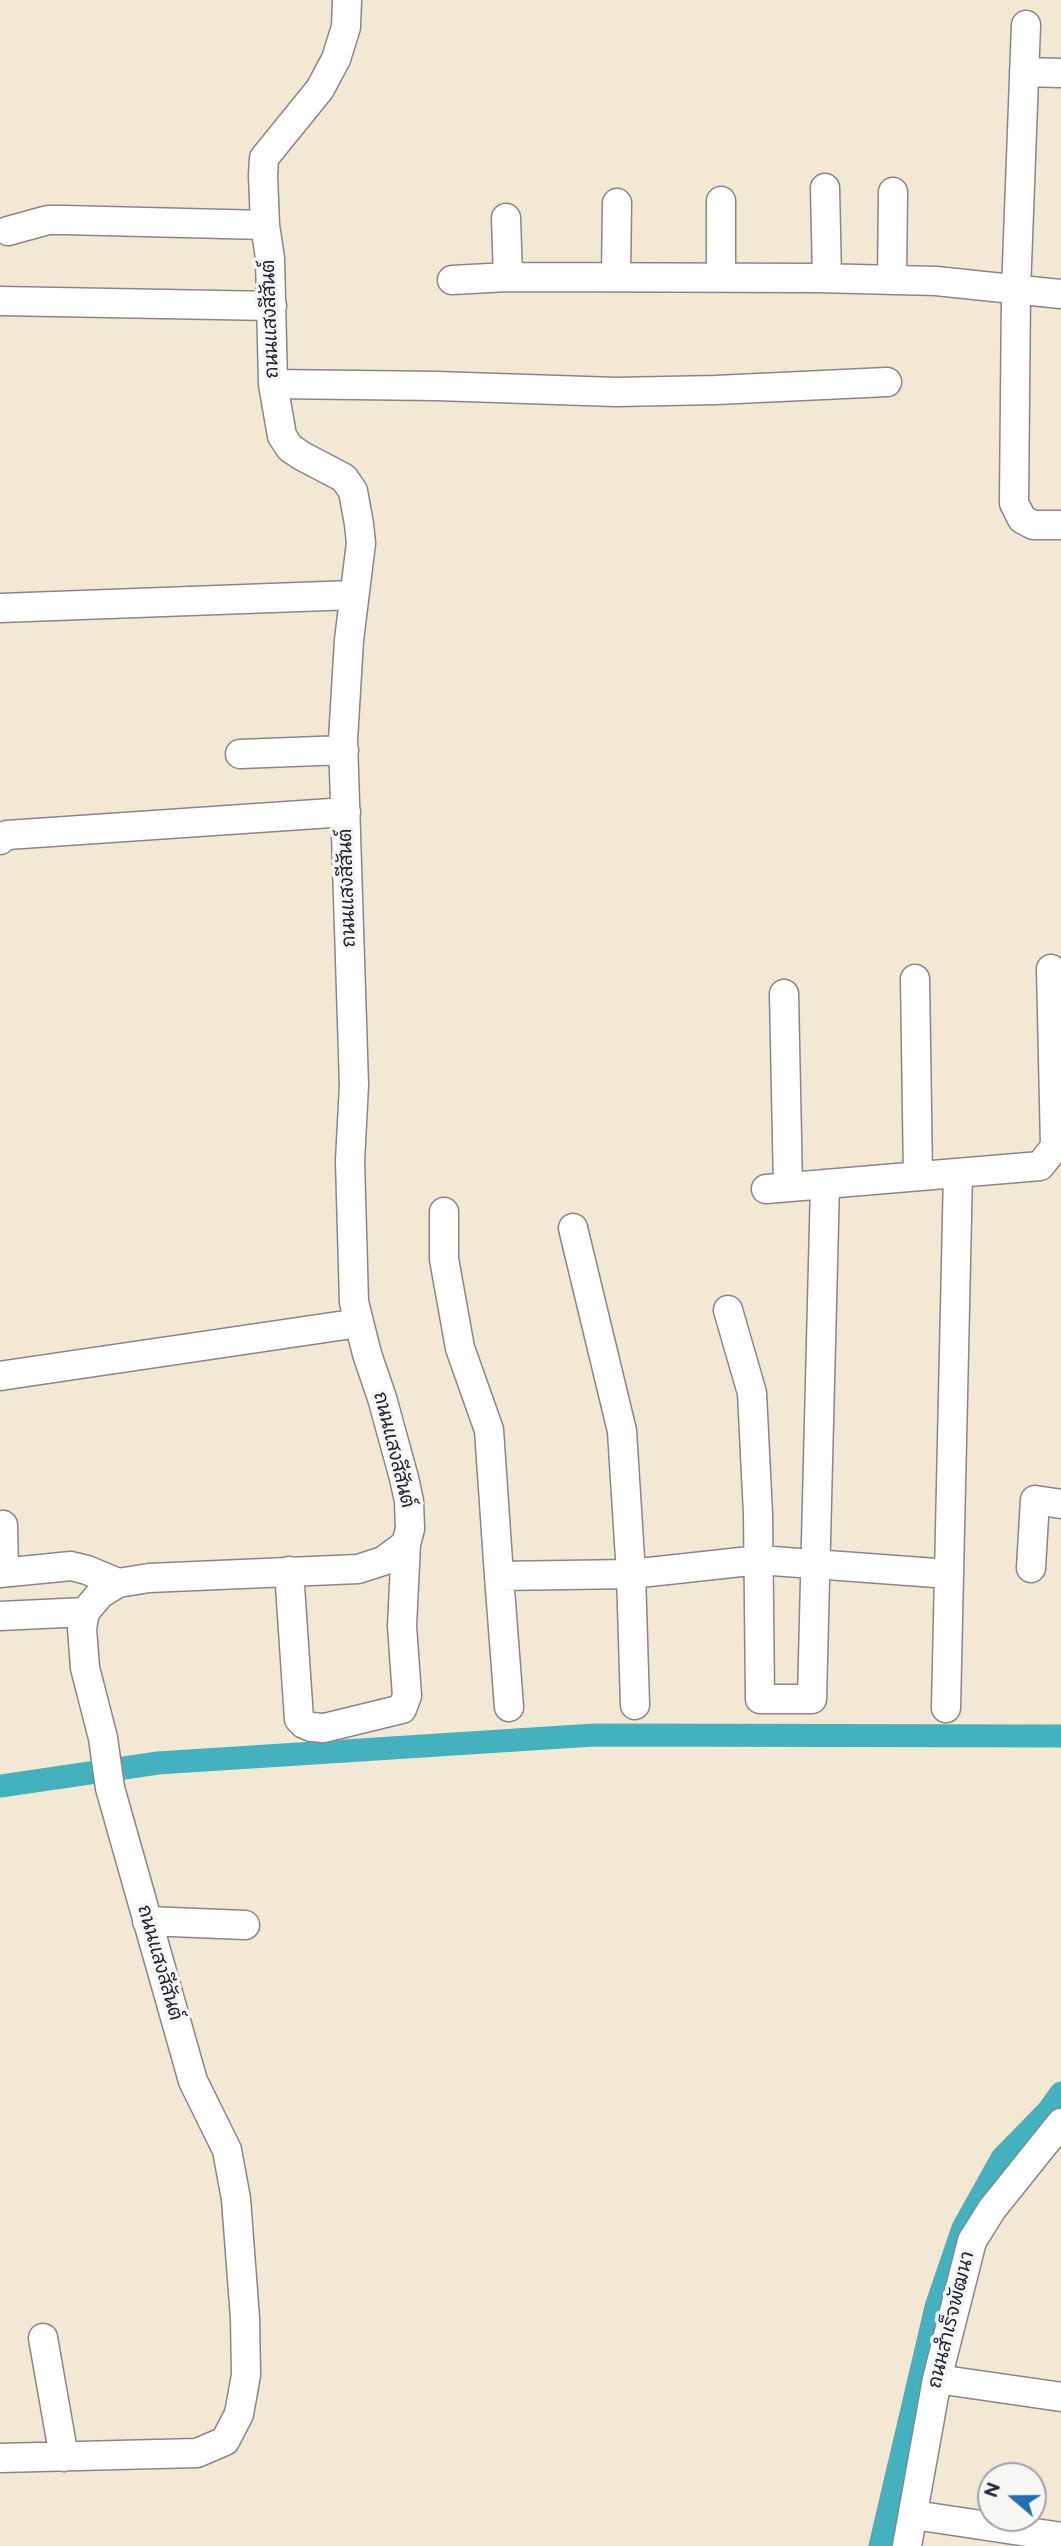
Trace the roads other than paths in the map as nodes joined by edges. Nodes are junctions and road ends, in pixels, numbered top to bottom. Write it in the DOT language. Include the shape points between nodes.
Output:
graph roads {
  1 [pos="347,0"];
  2 [pos="1026,25"];
  3 [pos="1024,72"];
  4 [pos="1061,73"];
  5 [pos="825,188"];
  6 [pos="893,192"];
  7 [pos="721,201"];
  8 [pos="617,203"];
  9 [pos="506,218"];
  10 [pos="265,225"];
  11 [pos="8,231"];
  12 [pos="508,277"];
  13 [pos="617,277"];
  14 [pos="721,277"];
  15 [pos="827,278"];
  16 [pos="452,279"];
  17 [pos="892,280"];
  18 [pos="1016,291"];
  19 [pos="1061,294"];
  20 [pos="0,300"];
  21 [pos="272,306"];
  22 [pos="887,382"];
  23 [pos="273,384"];
  24 [pos="1061,525"];
  25 [pos="353,595"];
  26 [pos="0,608"];
  27 [pos="344,750"];
  28 [pos="240,754"];
  29 [pos="346,812"];
  30 [pos="0,840"];
  31 [pos="1051,969"];
  32 [pos="915,979"];
  33 [pos="784,993"];
  34 [pos="1058,1145"];
  35 [pos="958,1173"];
  36 [pos="918,1176"];
  37 [pos="825,1184"];
  38 [pos="444,1212"];
  39 [pos="573,1228"];
  40 [pos="728,1310"];
  41 [pos="359,1323"];
  42 [pos="0,1376"];
  43 [pos="1061,1503"];
  44 [pos="3,1525"];
  45 [pos="406,1544"];
  46 [pos="759,1560"];
  47 [pos="816,1564"];
  48 [pos="1031,1568"];
  49 [pos="289,1570"];
  50 [pos="2,1572"];
  51 [pos="631,1574"];
  52 [pos="948,1574"];
  53 [pos="499,1576"];
  54 [pos="118,1583"];
  55 [pos="85,1612"];
  56 [pos="0,1616"];
  57 [pos="635,1705"];
  58 [pos="509,1707"];
  59 [pos="946,1708"];
  60 [pos="147,1921"];
  61 [pos="245,1925"];
  62 [pos="1061,2123"];
  63 [pos="43,2338"];
  64 [pos="937,2379"];
  65 [pos="1061,2397"];
  66 [pos="64,2457"];
  67 [pos="0,2458"];
  68 [pos="914,2515"];
  69 [pos="1061,2537"];
  70 [pos="907,2546"];
  1 -- 10 [label="street, ถนนแสงสีสันต์" via="346,27 336,59 320,89 264,158"];
  2 -- 3 [label="street"];
  3 -- 4 [label="street"];
  3 -- 18 [label="street"];
  5 -- 15 [label="street"];
  6 -- 17 [label="street"];
  7 -- 14 [label="street"];
  8 -- 13 [label="street"];
  9 -- 12 [label="street"];
  10 -- 11 [label="street" via="48,220"];
  10 -- 21 [label="street, ถนนแสงสีสันต์"];
  12 -- 13 [label="street"];
  12 -- 16 [label="street"];
  13 -- 14 [label="street"];
  14 -- 15 [label="street"];
  15 -- 17 [label="street"];
  17 -- 18 [label="street"];
  18 -- 19 [label="street"];
  18 -- 24 [label="street" via="1014,503 1023,519 1033,525"];
  20 -- 21 [label="street"];
  21 -- 23 [label="street, ถนนแสงสีสันต์"];
  22 -- 23 [label="street" via="615,392"];
  23 -- 25 [label="street, ถนนแสงสีสันต์" via="282,436 290,448 344,478 353,491 360,543"];
  25 -- 26 [label="street"];
  25 -- 27 [label="street, ถนนแสงสีสันต์"];
  27 -- 28 [label="street"];
  27 -- 29 [label="street, ถนนแสงสีสันต์"];
  29 -- 30 [label="street" via="7,835"];
  29 -- 41 [label="street, ถนนแสงสีสันต์" via="354,1085 351,1203"];
  31 -- 34 [label="street"];
  32 -- 36 [label="street"];
  33 -- 37 [label="street" via="777,1188"];
  34 -- 35 [label="street" via="1040,1167"];
  35 -- 36 [label="street"];
  35 -- 52 [label="street"];
  36 -- 37 [label="street"];
  37 -- 47 [label="street"];
  38 -- 53 [label="street" via="444,1259 460,1348 489,1430"];
  39 -- 51 [label="street" via="622,1431"];
  40 -- 46 [label="street" via="752,1393"];
  41 -- 42 [label="street"];
  41 -- 45 [label="street, ถนนแสงสีสันต์" via="409,1501"];
  43 -- 48 [label="street" via="1035,1500"];
  44 -- 50 [label="street"];
  45 -- 49 [label="street" via="383,1561 358,1569"];
  45 -- 49 [label="street, ถนนแสงสีสันต์" via="402,1626 407,1696 402,1709 324,1728 299,1719"];
  46 -- 47 [label="street"];
  46 -- 47 [label="street" via="760,1699 812,1699"];
  46 -- 51 [label="street"];
  47 -- 52 [label="street"];
  49 -- 54 [label="street"];
  50 -- 54 [label="street" via="71,1566"];
  51 -- 53 [label="street"];
  51 -- 57 [label="street"];
  52 -- 59 [label="street"];
  53 -- 58 [label="street"];
  54 -- 55 [label="street" via="100,1594"];
  55 -- 56 [label="street"];
  55 -- 60 [label="street, ถนนแสงสีสันต์" via="85,1668 110,1788"];
  60 -- 61 [label="street"];
  60 -- 66 [label="street, ถนนแสงสีสันต์" via="193,2081 227,2150 236,2199 246,2375 239,2414 225,2441 197,2453"];
  62 -- 64 [label="street, ถนนสำเร็จพัฒนา" via="972,2241"];
  63 -- 66 [label="street"];
  64 -- 65 [label="street"];
  64 -- 68 [label="street, ถนนสำเร็จพัฒนา"];
  66 -- 67 [label="street, ถนนแสงสีสันต์"];
  68 -- 69 [label="street"];
  68 -- 70 [label="street, ถนนสำเร็จพัฒนา"];
}
